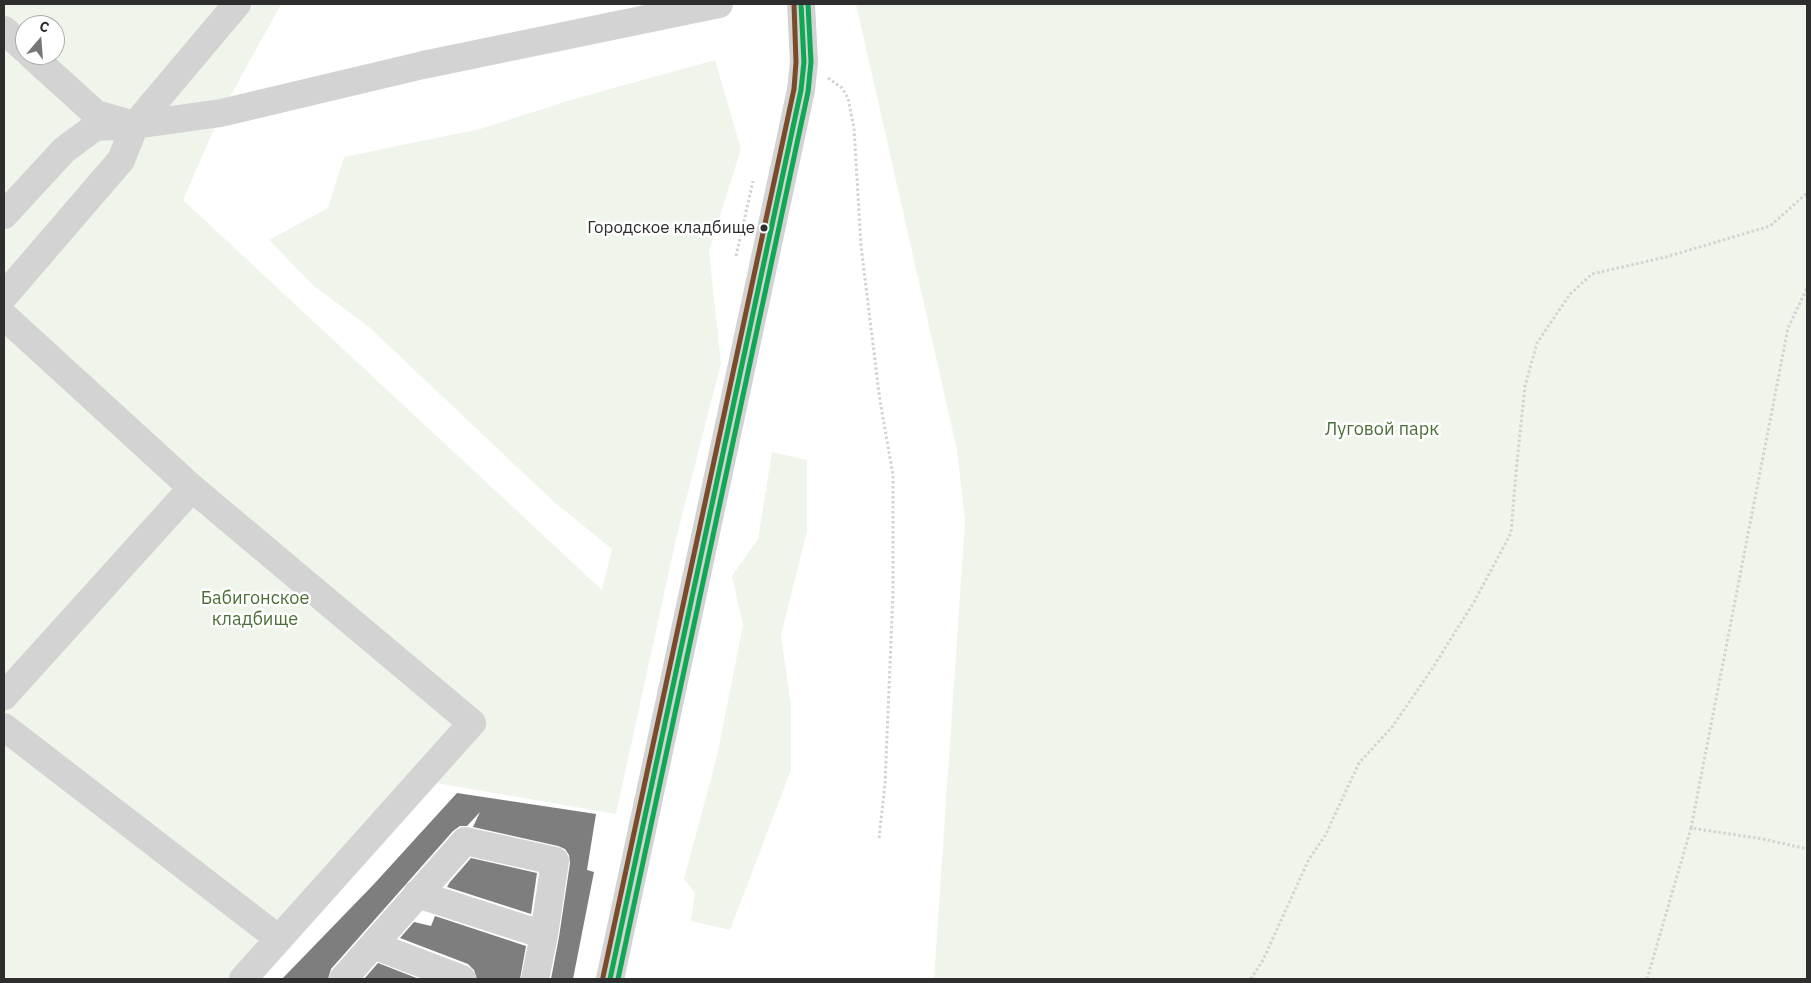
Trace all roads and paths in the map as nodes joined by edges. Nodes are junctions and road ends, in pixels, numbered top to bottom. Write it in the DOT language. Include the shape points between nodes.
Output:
graph roads {
  1 [pos="237,4"];
  2 [pos="719,4"];
  3 [pos="801,4"];
  4 [pos="4,30"];
  5 [pos="15,40"];
  6 [pos="804,62"];
  7 [pos="42,65"];
  8 [pos="136,125"];
  9 [pos="1807,194"];
  10 [pos="4,215"];
  11 [pos="1807,288"];
  12 [pos="4,296"];
  13 [pos="4,316"];
  14 [pos="192,488"];
  15 [pos="4,696"];
  16 [pos="4,727"];
  17 [pos="1691,828"];
  18 [pos="879,838"];
  19 [pos="1807,849"];
  20 [pos="418,894"];
  21 [pos="544,935"];
  22 [pos="280,939"];
  23 [pos="373,945"];
  24 [pos="243,979"];
  25 [pos="343,979"];
  26 [pos="462,979"];
  27 [pos="534,979"];
  28 [pos="610,979"];
  29 [pos="1251,979"];
  30 [pos="1647,979"];
  1 -- 8 [label="street"];
  2 -- 8 [label="street" via="423,65 221,113"];
  3 -- 6 [label="street"];
  4 -- 5 [label="street"];
  6 -- 18 [label="path" via="842,88 848,98 854,128 861,246 880,401 893,475 893,593 885,784"];
  6 -- 28 [label="street" via="801,90"];
  7 -- 8 [label="street" via="96,114"];
  8 -- 10 [label="street" via="95,127 64,150"];
  8 -- 12 [label="street" via="121,160"];
  9 -- 29 [label="path" via="1770,226 1666,257 1592,274 1570,294 1537,342 1525,386 1511,533 1474,602 1430,672 1392,727 1359,763 1325,836 1308,859 1263,960"];
  11 -- 17 [label="path" via="1788,328"];
  13 -- 14 [label="street"];
  14 -- 15 [label="street"];
  14 -- 22 [label="street" via="472,723"];
  16 -- 22 [label="street"];
  17 -- 19 [label="path"];
  17 -- 30 [label="path"];
  20 -- 21 [label="street"];
  20 -- 21 [label="street" via="465,841 555,861"];
  20 -- 23 [label="street"];
  21 -- 27 [label="street"];
  22 -- 24 [label="street"];
  23 -- 25 [label="street"];
  23 -- 26 [label="street"];
}
